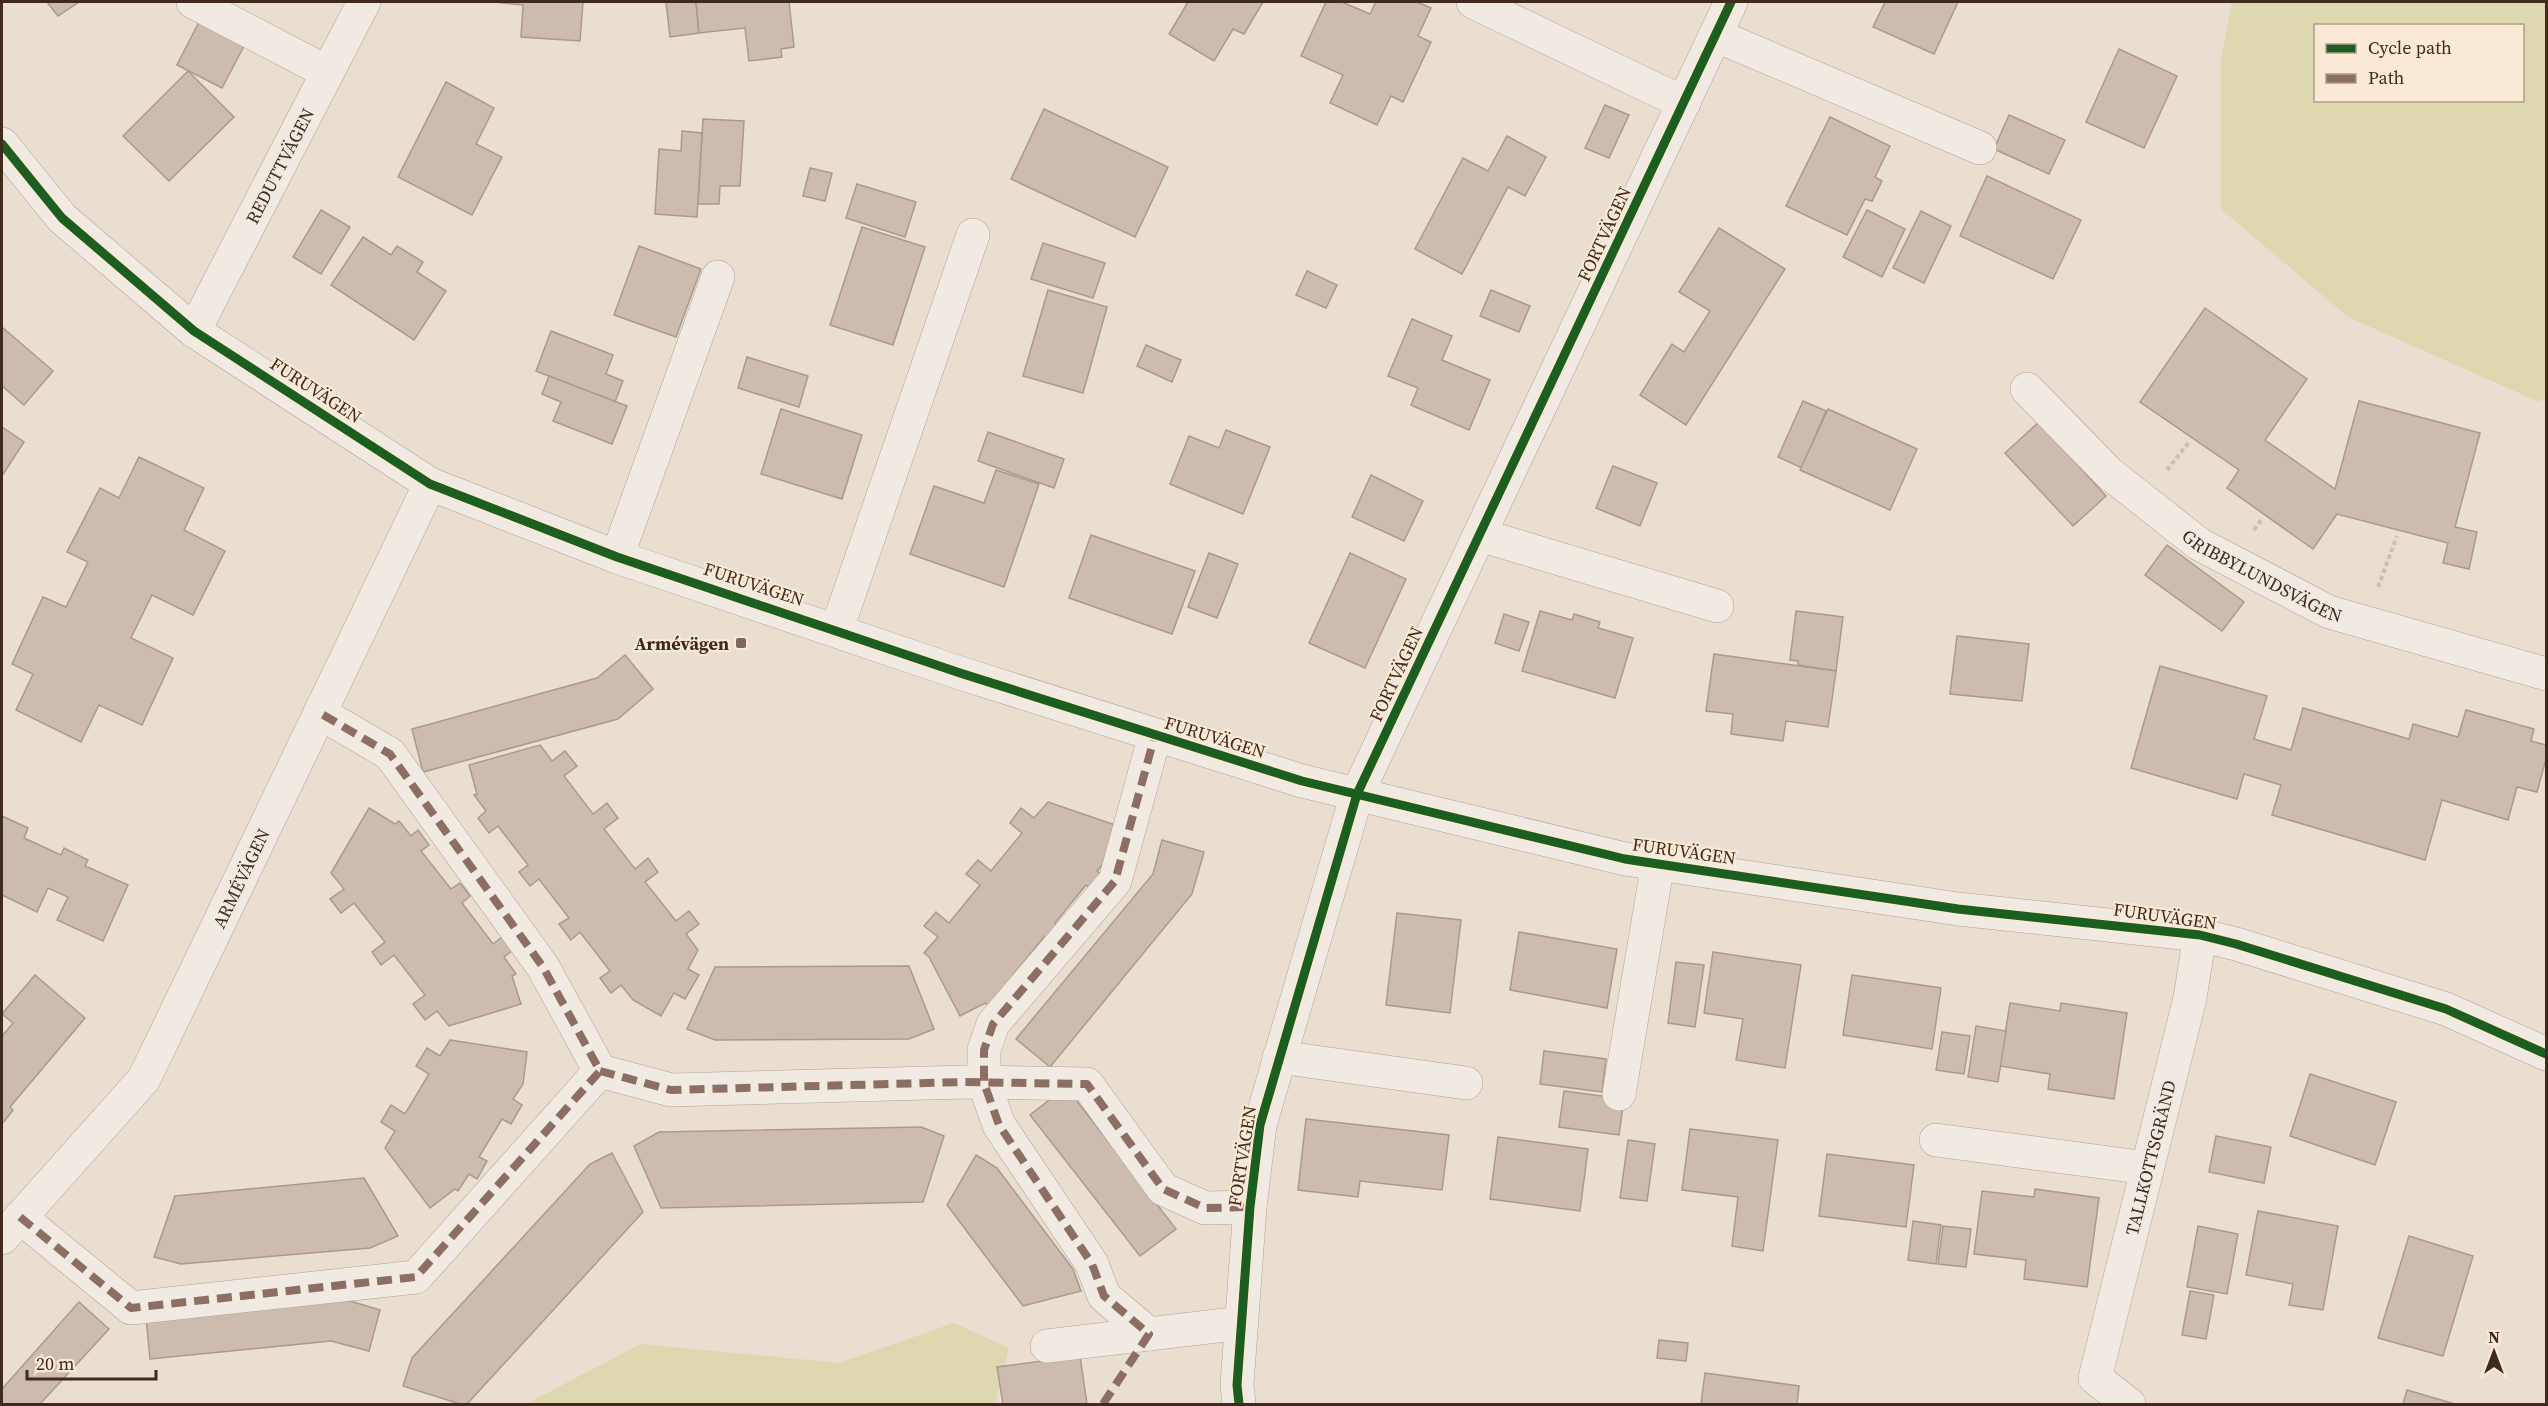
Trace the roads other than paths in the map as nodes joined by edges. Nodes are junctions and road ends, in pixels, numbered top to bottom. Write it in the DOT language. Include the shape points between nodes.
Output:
graph roads {
  1 [pos="193,2"];
  2 [pos="364,2"];
  3 [pos="1473,2"];
  4 [pos="1731,2"];
  5 [pos="1716,35"];
  6 [pos="327,72"];
  7 [pos="1684,102"];
  8 [pos="2,144"];
  9 [pos="1980,148"];
  10 [pos="973,235"];
  11 [pos="718,277"];
  12 [pos="194,331"];
  13 [pos="2027,389"];
  14 [pos="430,484"];
  15 [pos="1480,535"];
  16 [pos="617,556"];
  17 [pos="1717,606"];
  18 [pos="837,629"];
  19 [pos="2547,674"];
  20 [pos="320,713"];
  21 [pos="1155,735"];
  22 [pos="1357,794"];
  23 [pos="1658,864"];
  24 [pos="2200,935"];
  25 [pos="2547,1054"];
  26 [pos="1279,1057"];
  27 [pos="600,1071"];
  28 [pos="984,1083"];
  29 [pos="1466,1083"];
  30 [pos="1619,1094"];
  31 [pos="1936,1140"];
  32 [pos="2147,1168"];
  33 [pos="1250,1207"];
  34 [pos="11,1228"];
  35 [pos="1242,1323"];
  36 [pos="1149,1334"];
  37 [pos="1047,1346"];
  38 [pos="1239,1404"];
  39 [pos="2129,1404"];
  1 -- 6 [label="street"];
  2 -- 6 [label="street, REDUTTVÄGEN"];
  3 -- 7 [label="street"];
  4 -- 5 [label="street, FORTVÄGEN"];
  5 -- 7 [label="street, FORTVÄGEN"];
  5 -- 9 [label="street"];
  6 -- 12 [label="street, REDUTTVÄGEN"];
  7 -- 15 [label="street, FORTVÄGEN"];
  8 -- 12 [label="street, FURUVÄGEN" via="62,218"];
  10 -- 18 [label="street"];
  11 -- 16 [label="street"];
  12 -- 14 [label="street, FURUVÄGEN"];
  13 -- 19 [label="street, GRIBBYLUNDSVÄGEN" via="2109,473 2199,544 2329,612"];
  14 -- 16 [label="street, FURUVÄGEN"];
  14 -- 20 [label="street, ARMÉVÄGEN"];
  15 -- 17 [label="street"];
  15 -- 22 [label="street, FORTVÄGEN"];
  16 -- 18 [label="street, FURUVÄGEN"];
  18 -- 21 [label="street, FURUVÄGEN"];
  20 -- 27 [label="street" via="390,754 543,968"];
  20 -- 34 [label="street, ARMÉVÄGEN" via="144,1079"];
  21 -- 22 [label="street, FURUVÄGEN"];
  21 -- 28 [label="street" via="1115,881 993,1024 984,1050"];
  22 -- 23 [label="street, FURUVÄGEN"];
  22 -- 26 [label="street, FORTVÄGEN"];
  23 -- 24 [label="street, FURUVÄGEN" via="1958,909"];
  23 -- 30 [label="street"];
  24 -- 25 [label="street, FURUVÄGEN" via="2446,1009"];
  24 -- 32 [label="street, TALLKOTTSGRÄND" via="2190,998"];
  26 -- 29 [label="street"];
  26 -- 33 [label="street, FORTVÄGEN" via="1260,1125"];
  27 -- 28 [label="street" via="671,1090"];
  27 -- 34 [label="street" via="416,1277 131,1308"];
  28 -- 33 [label="street" via="1087,1084 1163,1189 1205,1208"];
  28 -- 36 [label="street" via="999,1125 1092,1264 1104,1296"];
  31 -- 32 [label="street"];
  32 -- 39 [label="street, TALLKOTTSGRÄND" via="2095,1378"];
  33 -- 35 [label="street, FORTVÄGEN"];
  35 -- 36 [label="street"];
  35 -- 38 [label="street, FORTVÄGEN"];
  36 -- 37 [label="street"];
}
